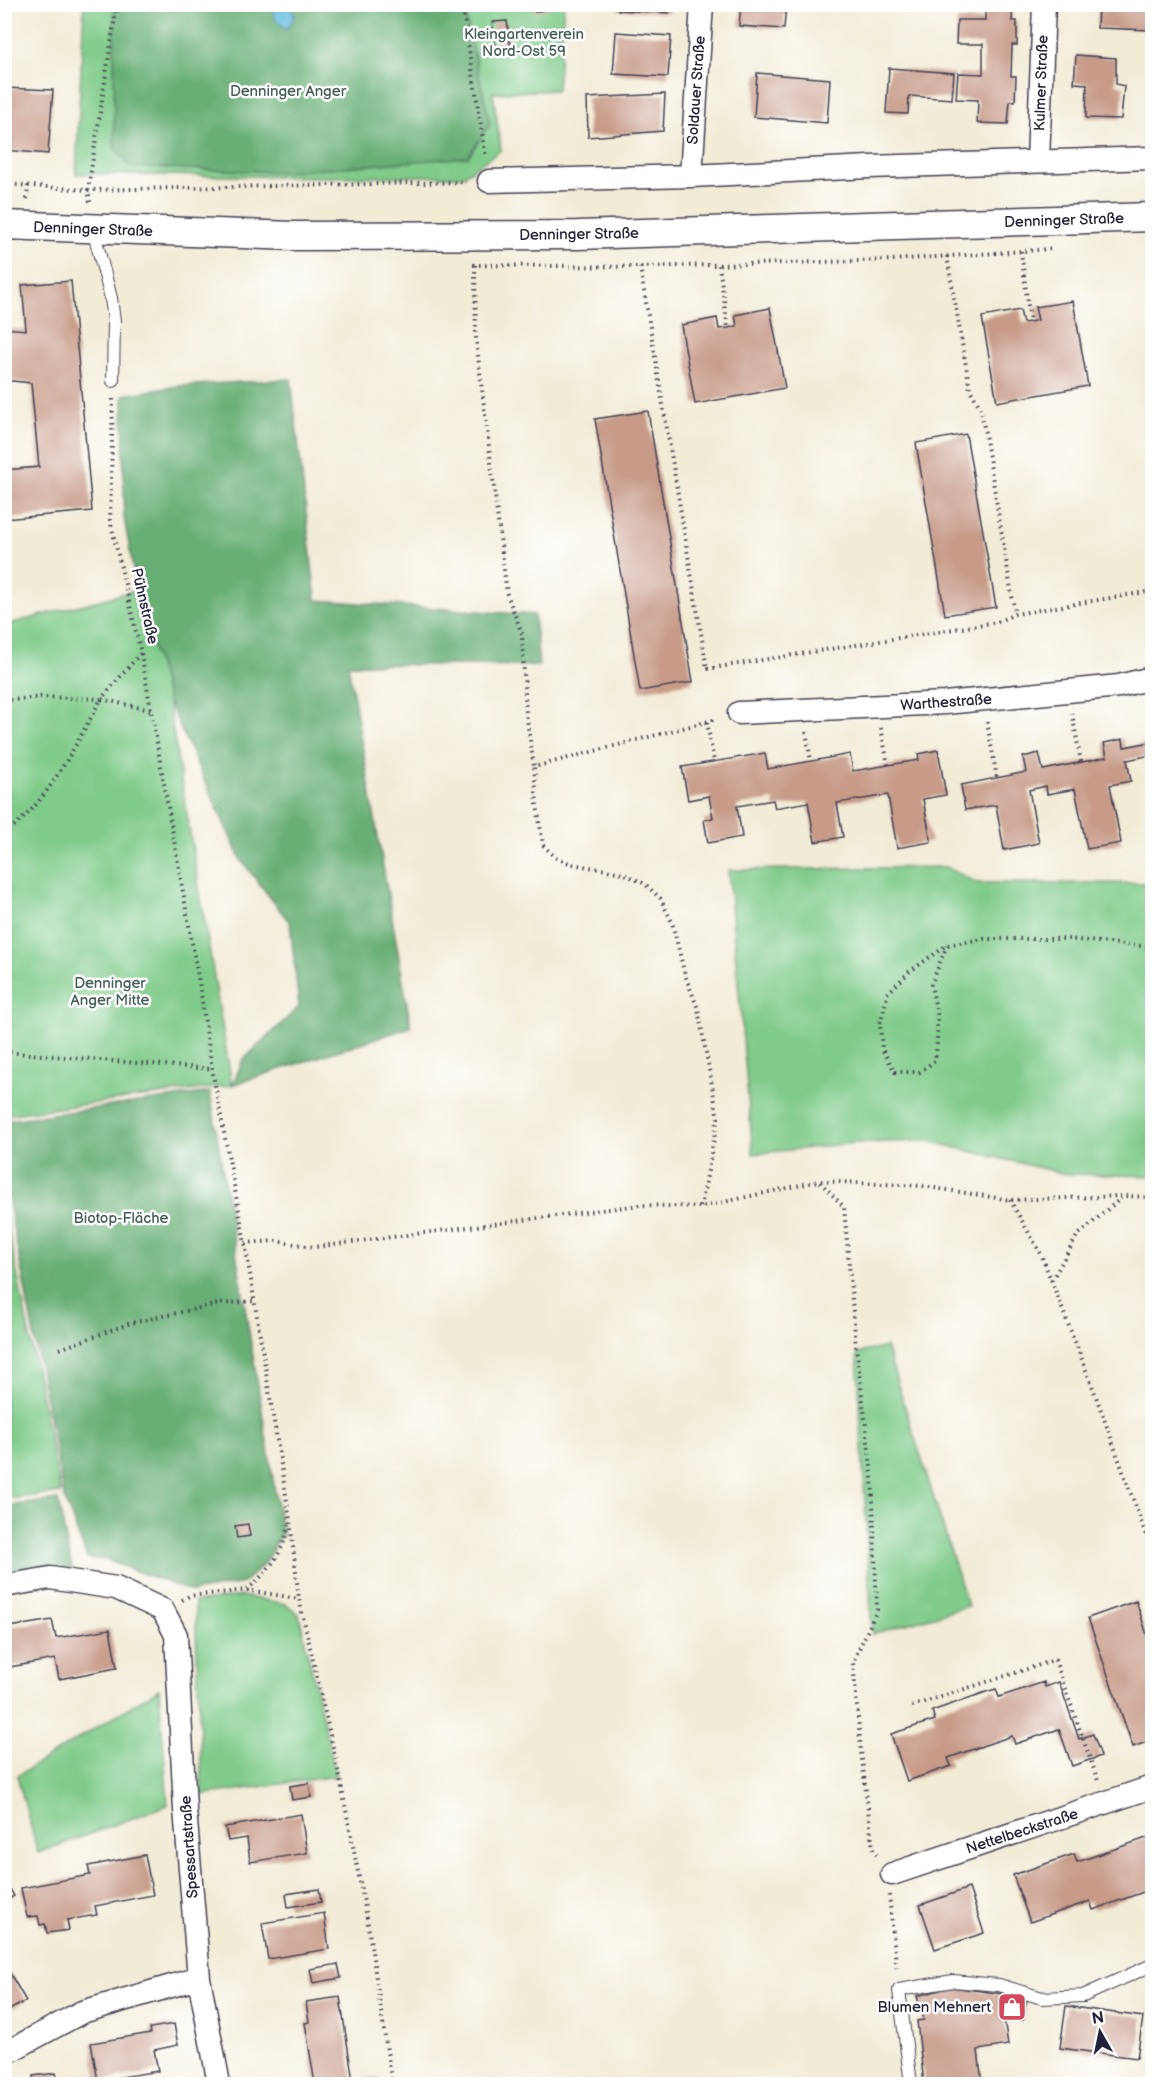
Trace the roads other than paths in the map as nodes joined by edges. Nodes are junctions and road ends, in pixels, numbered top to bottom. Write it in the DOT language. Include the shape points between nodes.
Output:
graph roads {
  1 [pos="702,4"];
  2 [pos="1044,4"];
  3 [pos="1152,158"];
  4 [pos="1038,161"];
  5 [pos="691,176"];
  6 [pos="489,181"];
  7 [pos="1152,217"];
  8 [pos="4,225"];
  9 [pos="93,229"];
  10 [pos="113,381"];
  11 [pos="1152,678"];
  12 [pos="739,713"];
  13 [pos="4,1586"];
  14 [pos="1152,1787"];
  15 [pos="892,1874"];
  16 [pos="1152,1965"];
  17 [pos="199,1978"];
  18 [pos="4,2054"];
  19 [pos="219,2085"];
  20 [pos="910,2085"];
  1 -- 5 [label="street, Soldauer Straße"];
  2 -- 4 [label="street, Kulmer Straße"];
  3 -- 4 [label="street"];
  4 -- 5 [label="street"];
  5 -- 6 [label="street"];
  7 -- 9 [label="street, Denninger Straße" via="578,235 294,236"];
  8 -- 9 [label="street, Denninger Straße"];
  9 -- 10 [label="lane" via="111,298"];
  11 -- 12 [label="street, Warthestraße" via="1119,686 983,700"];
  13 -- 17 [label="street, Spessartstraße" via="50,1578 116,1588 163,1611 176,1635"];
  14 -- 15 [label="street, Nettelbeckstraße"];
  16 -- 20 [label="lane" via="1083,1996 1042,1998 999,1985 952,1981 899,1990"];
  17 -- 18 [label="street" via="82,2012"];
  17 -- 19 [label="street, Spessartstraße"];
}
